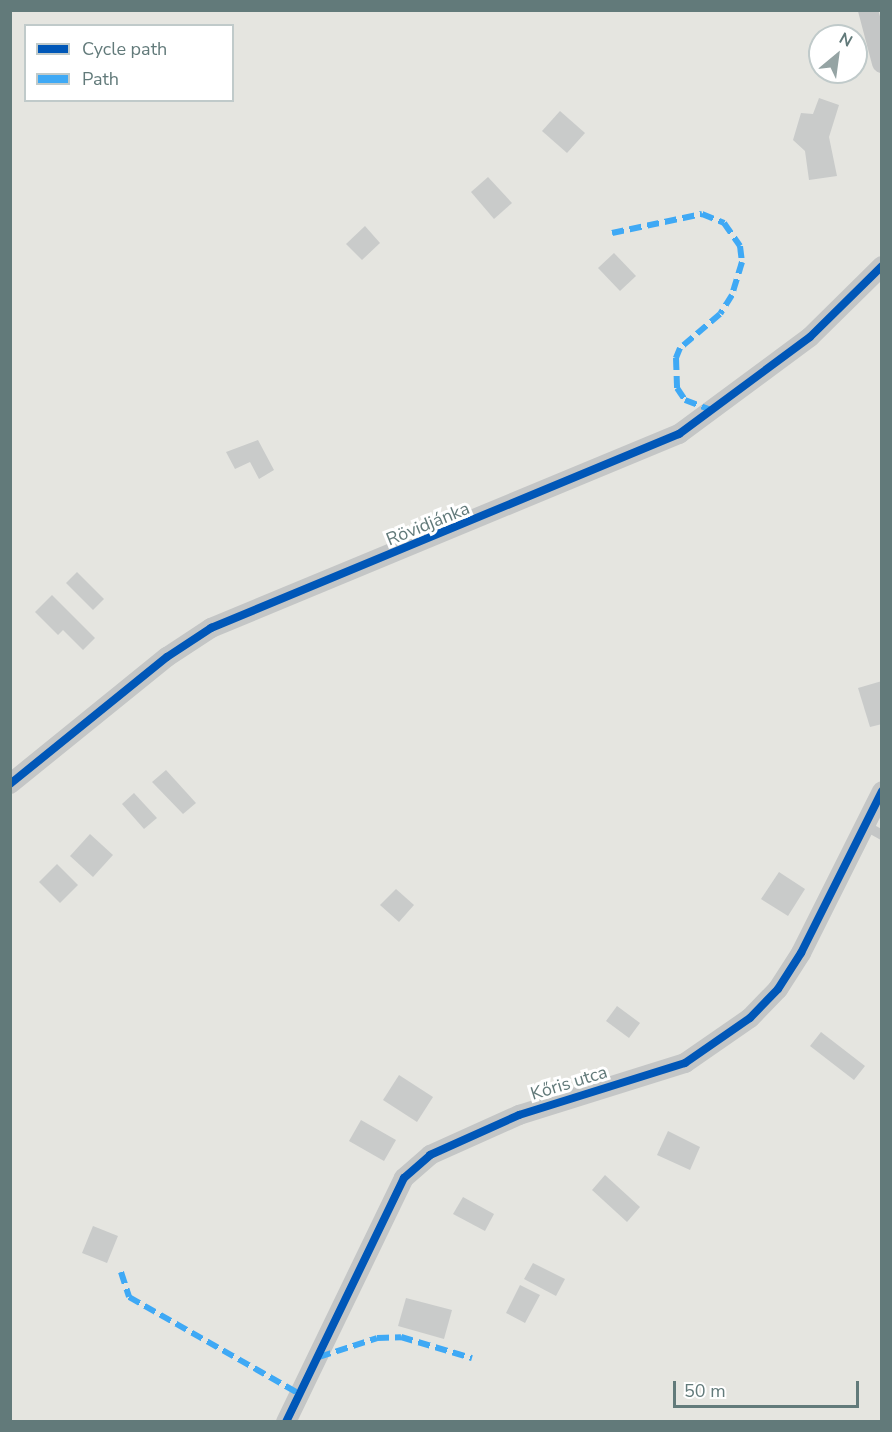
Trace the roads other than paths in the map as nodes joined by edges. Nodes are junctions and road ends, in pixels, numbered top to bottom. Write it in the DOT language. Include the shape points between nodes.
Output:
graph roads {
  1 [pos="868,10"];
  2 [pos="882,63"];
  3 [pos="882,266"];
  4 [pos="10,784"];
  5 [pos="882,791"];
  6 [pos="864,825"];
  7 [pos="882,835"];
  8 [pos="286,1422"];
  1 -- 2 [label="street"];
  3 -- 4 [label="street, Rövidjánka" via="810,337 679,434 211,628 167,657"];
  5 -- 6 [label="street, Kőris utca"];
  6 -- 7 [label="lane"];
  6 -- 8 [label="street, Kőris utca" via="801,953 778,989 750,1018 684,1063 519,1115 430,1155 404,1178"];
}
